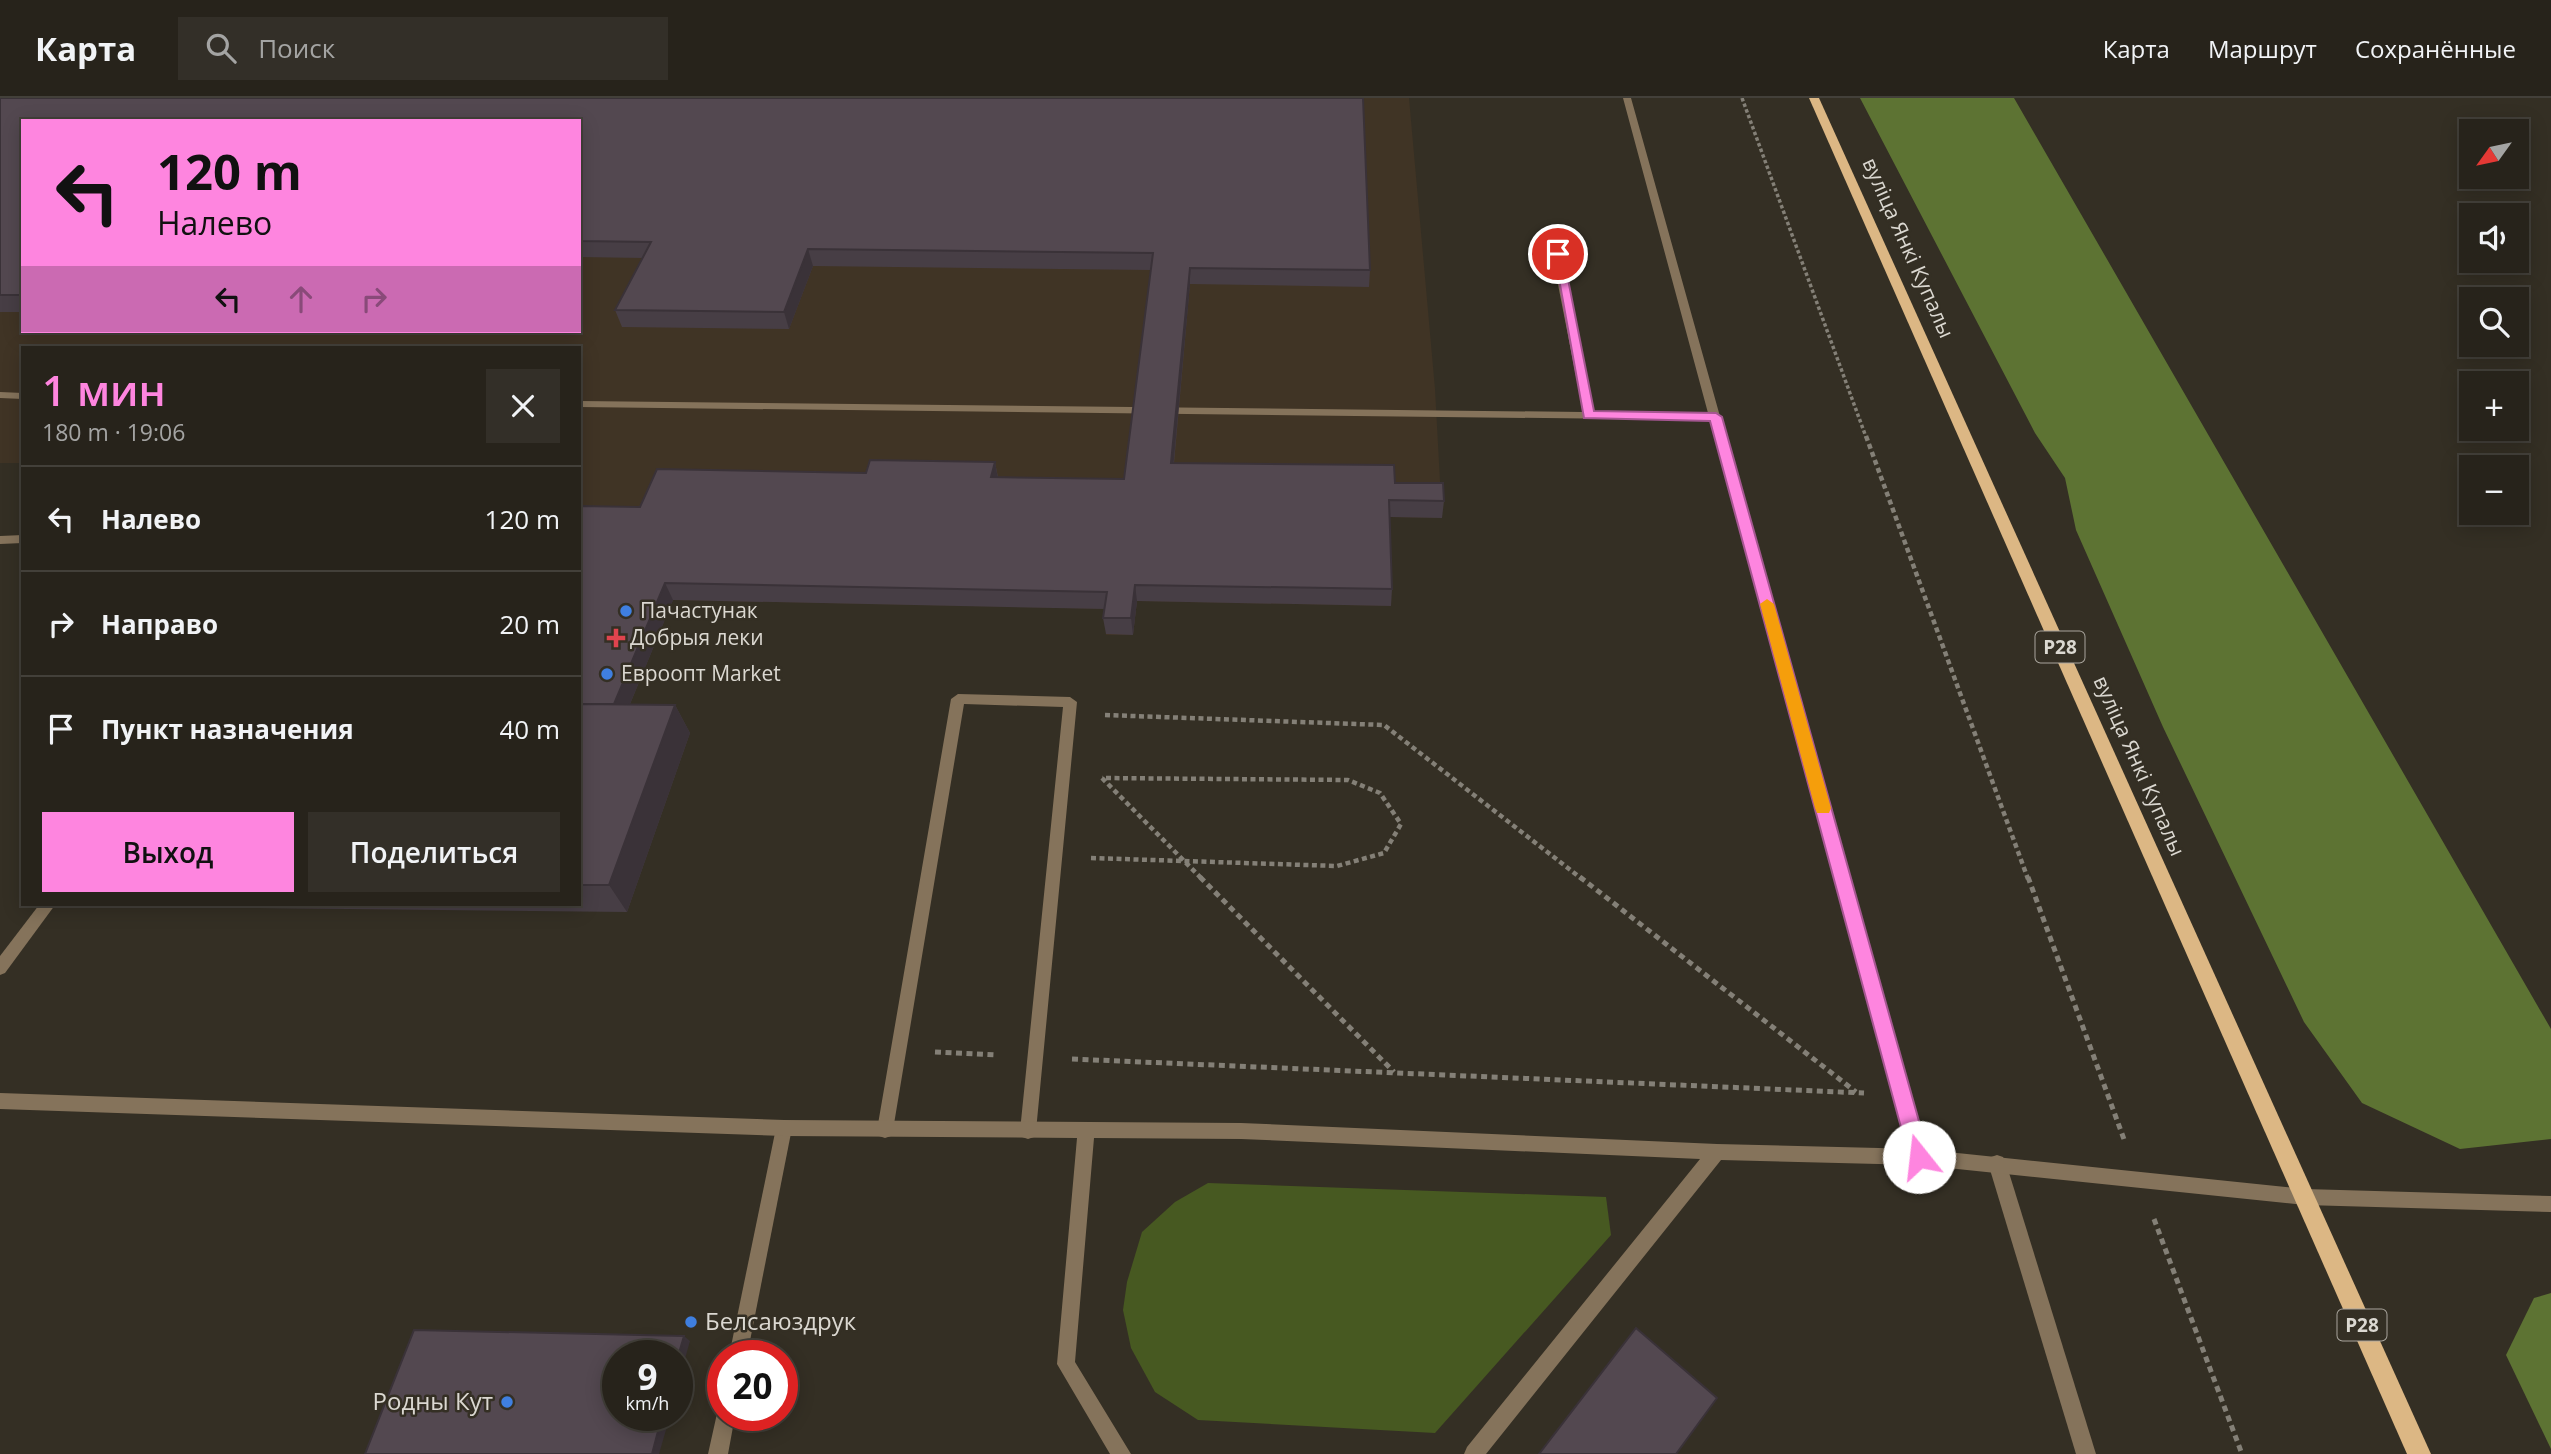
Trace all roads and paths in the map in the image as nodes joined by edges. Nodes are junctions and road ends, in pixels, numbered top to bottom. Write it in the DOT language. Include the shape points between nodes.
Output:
graph roads {
  1 [pos="1628,98"];
  2 [pos="1742,98"];
  3 [pos="1814,98"];
  4 [pos="1558,254"];
  5 [pos="0,396"];
  6 [pos="21,396"];
  7 [pos="581,404"];
  8 [pos="1589,415"];
  9 [pos="1716,417"];
  10 [pos="21,539"];
  11 [pos="0,540"];
  12 [pos="1069,713"];
  13 [pos="1067,741"];
  14 [pos="1102,778"];
  15 [pos="1055,856"];
  16 [pos="1188,864"];
  17 [pos="46,906"];
  18 [pos="0,968"];
  19 [pos="900,1051"];
  20 [pos="1036,1057"];
  21 [pos="1394,1073"];
  22 [pos="1856,1093"];
  23 [pos="1901,1094"];
  24 [pos="0,1101"];
  25 [pos="784,1128"];
  26 [pos="885,1130"];
  27 [pos="1028,1131"];
  28 [pos="1086,1132"];
  29 [pos="1717,1152"];
  30 [pos="1919,1157"];
  31 [pos="1997,1163"];
  32 [pos="2138,1178"];
  33 [pos="2305,1196"];
  34 [pos="2551,1204"];
  35 [pos="741,1340"];
  36 [pos="722,1431"];
  37 [pos="718,1454"];
  38 [pos="1121,1454"];
  39 [pos="1474,1454"];
  40 [pos="2086,1454"];
  41 [pos="2242,1454"];
  42 [pos="2419,1454"];
  1 -- 9 [label="street"];
  2 -- 32 [label="path"];
  3 -- 33 [label="main road, вуліца Янкі Купалы / Р28"];
  4 -- 8 [label="street"];
  5 -- 6 [label="street"];
  7 -- 8 [label="street"];
  8 -- 9 [label="street"];
  9 -- 23 [label="street"];
  10 -- 11 [label="street"];
  12 -- 13 [label="street"];
  12 -- 19 [label="street" via="1070,702 958,699"];
  12 -- 22 [label="path" via="1384,725"];
  13 -- 14 [label="path"];
  13 -- 15 [label="street"];
  14 -- 16 [label="path"];
  14 -- 16 [label="path" via="1348,780 1380,793 1401,824 1384,853 1338,866"];
  15 -- 16 [label="path"];
  15 -- 20 [label="street"];
  16 -- 21 [label="path"];
  17 -- 18 [label="street"];
  19 -- 20 [label="path"];
  19 -- 26 [label="street"];
  20 -- 21 [label="path"];
  20 -- 27 [label="street"];
  21 -- 22 [label="path"];
  22 -- 23 [label="path"];
  23 -- 30 [label="street"];
  24 -- 25 [label="street"];
  25 -- 26 [label="street"];
  25 -- 35 [label="street"];
  26 -- 27 [label="street"];
  27 -- 28 [label="street"];
  28 -- 29 [label="street" via="1241,1131"];
  28 -- 38 [label="street" via="1066,1364"];
  29 -- 30 [label="street"];
  29 -- 39 [label="street"];
  30 -- 31 [label="street"];
  31 -- 32 [label="street"];
  31 -- 40 [label="street"];
  32 -- 33 [label="street"];
  32 -- 41 [label="path"];
  33 -- 34 [label="street"];
  33 -- 42 [label="main road, вуліца Янкі Купалы / Р28"];
  36 -- 37 [label="street"];
}
